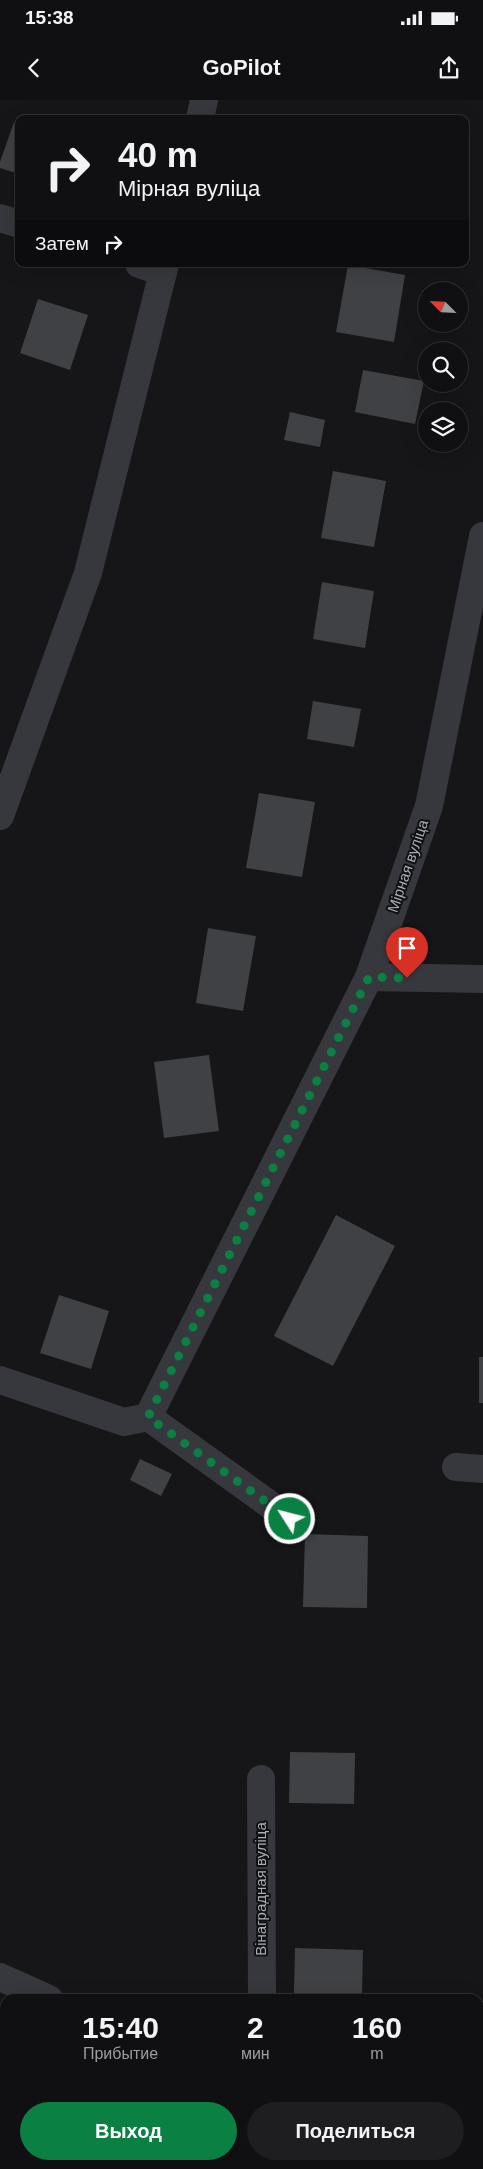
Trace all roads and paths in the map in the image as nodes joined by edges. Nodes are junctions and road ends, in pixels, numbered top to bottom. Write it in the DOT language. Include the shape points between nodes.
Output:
graph roads {
  1 [pos="204,100"];
  2 [pos="201,115"];
  3 [pos="0,218"];
  4 [pos="15,223"];
  5 [pos="156,267"];
  6 [pos="483,536"];
  7 [pos="1,811"];
  8 [pos="369,977"];
  9 [pos="483,979"];
  10 [pos="0,1380"];
  11 [pos="148,1417"];
  12 [pos="290,1519"];
  13 [pos="260,1779"];
  14 [pos="0,1977"];
  15 [pos="38,1994"];
  16 [pos="262,1994"];
  1 -- 2 [label="street"];
  3 -- 4 [label="street"];
  5 -- 7 [label="street" via="88,573"];
  6 -- 8 [label="street, Мірная вуліца" via="429,806"];
  8 -- 9 [label="street"];
  8 -- 11 [label="street, Мірная вуліца"];
  10 -- 11 [label="street" via="124,1422"];
  11 -- 12 [label="street"];
  13 -- 16 [label="street, Вінаградная вуліца"];
  14 -- 15 [label="street"];
}
